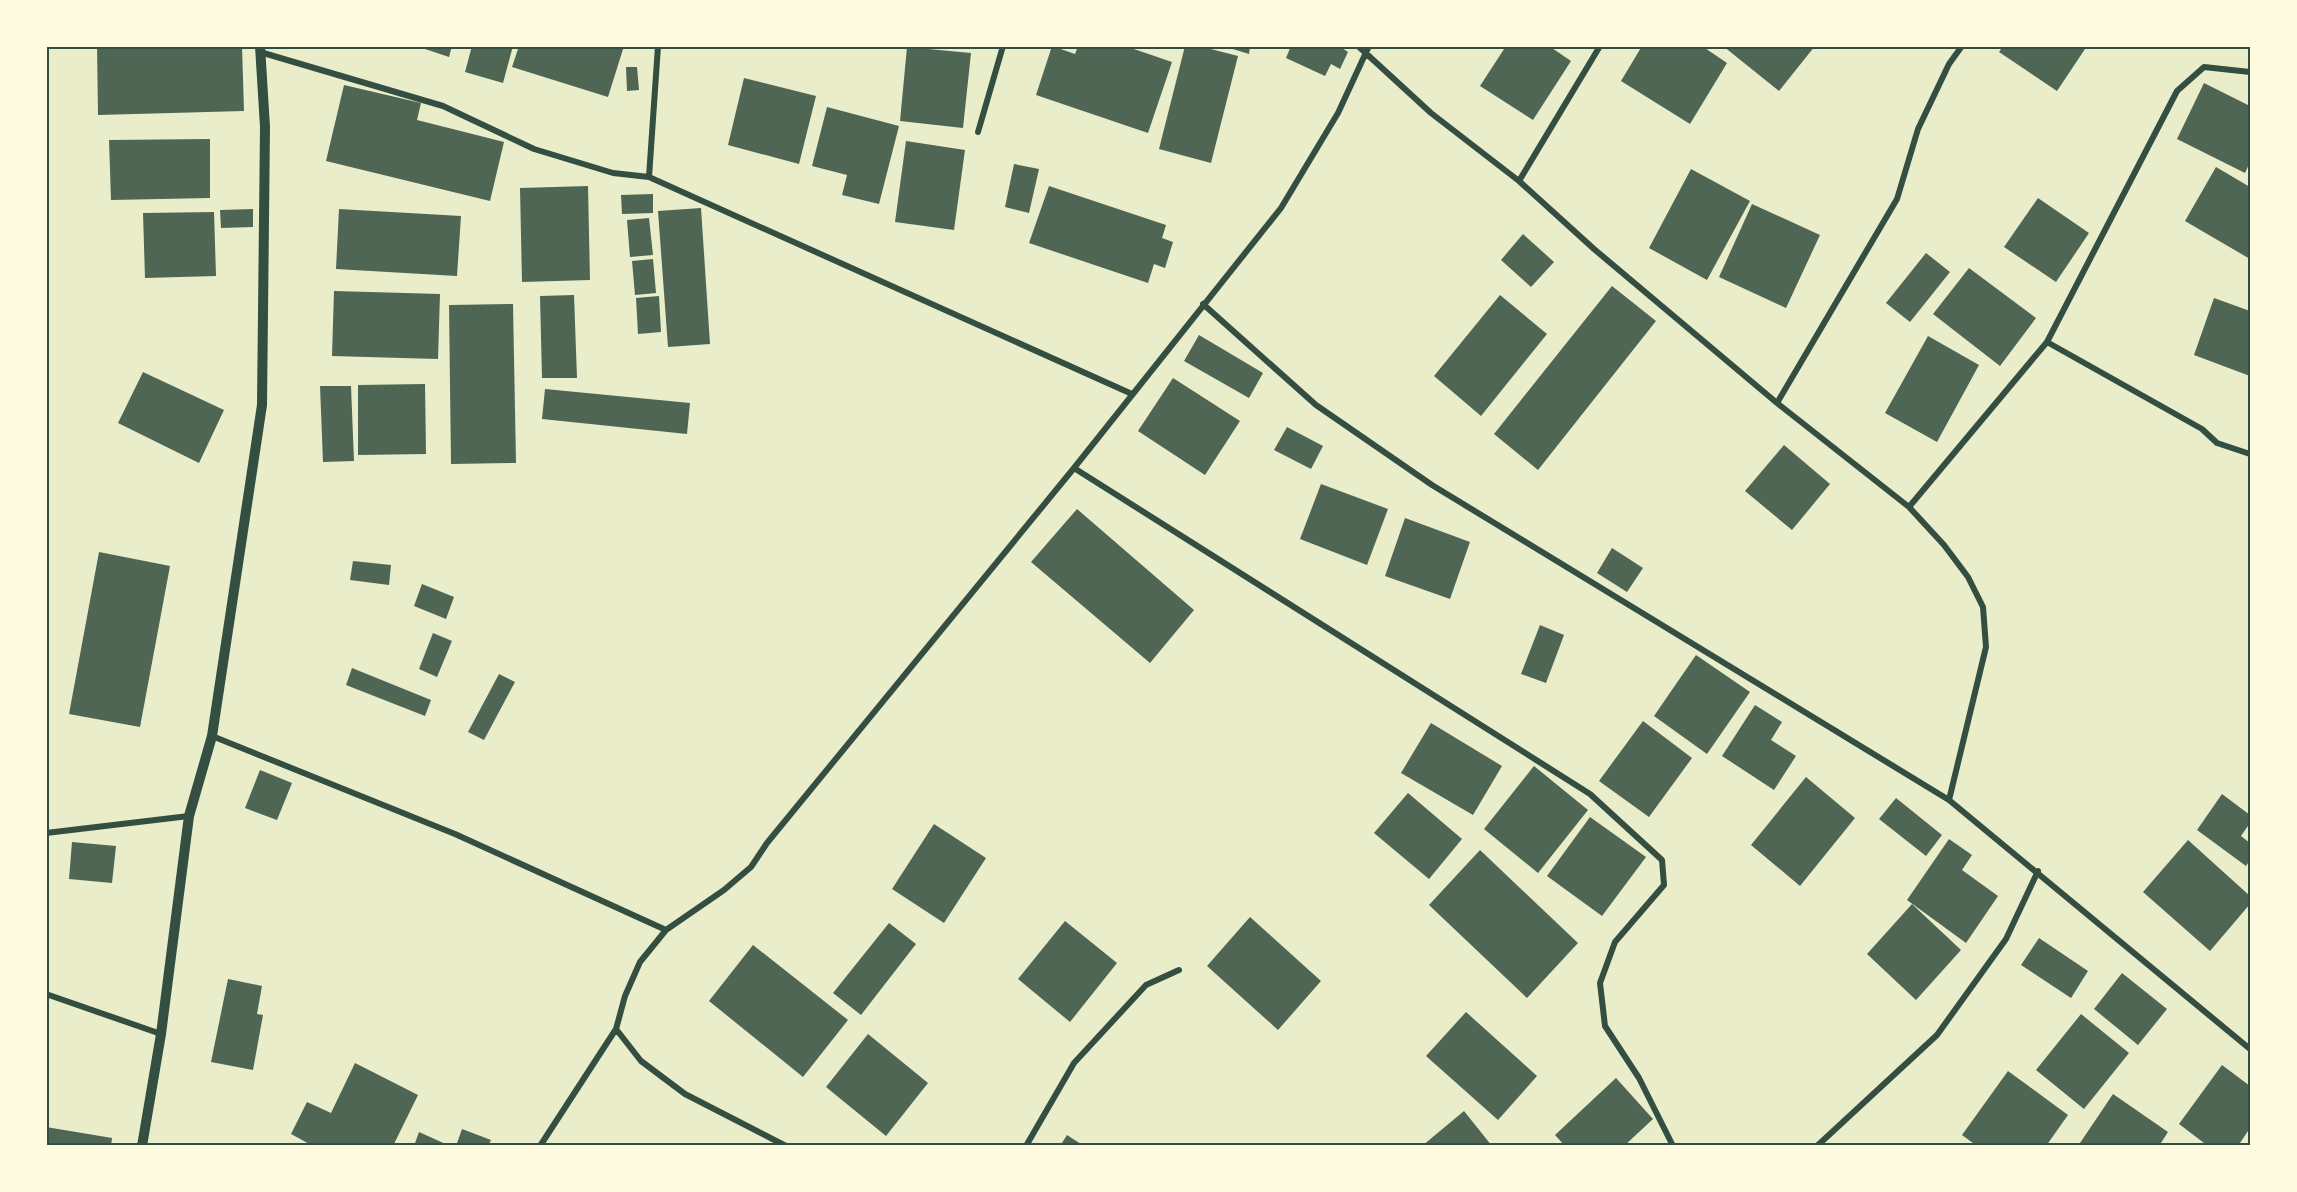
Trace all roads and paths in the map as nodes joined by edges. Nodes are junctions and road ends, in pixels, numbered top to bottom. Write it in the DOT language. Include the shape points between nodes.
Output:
graph roads {
  1 [pos="658,46"];
  2 [pos="1003,46"];
  3 [pos="1358,46"];
  4 [pos="1369,46"];
  5 [pos="1600,46"];
  6 [pos="1962,46"];
  7 [pos="260,49"];
  8 [pos="1365,56"];
  9 [pos="2250,72"];
  10 [pos="978,132"];
  11 [pos="649,177"];
  12 [pos="1519,182"];
  13 [pos="1203,304"];
  14 [pos="2046,342"];
  15 [pos="1132,394"];
  16 [pos="1777,403"];
  17 [pos="2250,454"];
  18 [pos="1074,468"];
  19 [pos="1909,507"];
  20 [pos="212,736"];
  21 [pos="1949,800"];
  22 [pos="189,816"];
  23 [pos="46,833"];
  24 [pos="2038,871"];
  25 [pos="666,930"];
  26 [pos="1179,970"];
  27 [pos="46,994"];
  28 [pos="616,1029"];
  29 [pos="161,1034"];
  30 [pos="2250,1049"];
  31 [pos="142,1146"];
  32 [pos="540,1146"];
  33 [pos="786,1146"];
  34 [pos="1026,1146"];
  35 [pos="1673,1146"];
  36 [pos="1817,1146"];
  1 -- 11 [label="street"];
  2 -- 10 [label="street"];
  3 -- 8 [label="street"];
  4 -- 8 [label="street"];
  5 -- 12 [label="street"];
  6 -- 16 [label="street" via="1949,64 1918,129 1897,199"];
  7 -- 11 [label="street" via="443,106 534,149 613,173"];
  7 -- 20 [label="street" via="265,127 262,405"];
  8 -- 12 [label="street"];
  8 -- 13 [label="street" via="1338,113 1281,208"];
  9 -- 14 [label="street" via="2204,67 2177,91"];
  11 -- 15 [label="street"];
  12 -- 16 [label="street"];
  13 -- 15 [label="street"];
  13 -- 21 [label="street" via="1316,405 1432,485"];
  14 -- 17 [label="street" via="2202,429 2217,443"];
  14 -- 19 [label="street"];
  15 -- 18 [label="street"];
  16 -- 19 [label="street"];
  18 -- 25 [label="street" via="751,867"];
  18 -- 35 [label="street" via="1590,794 1662,860 1664,885 1615,942 1600,983 1605,1026 1639,1078"];
  19 -- 21 [label="street" via="1956,561 1983,607 1986,647"];
  20 -- 22 [label="street"];
  20 -- 25 [label="street" via="455,834"];
  21 -- 24 [label="street"];
  22 -- 23 [label="street"];
  22 -- 29 [label="street"];
  24 -- 30 [label="street"];
  24 -- 36 [label="street" via="2006,939 1937,1035"];
  25 -- 28 [label="street" via="640,962"];
  26 -- 34 [label="street" via="1146,985 1074,1064"];
  27 -- 29 [label="street"];
  28 -- 32 [label="street"];
  28 -- 33 [label="street" via="641,1061 685,1094"];
  29 -- 31 [label="street"];
}
